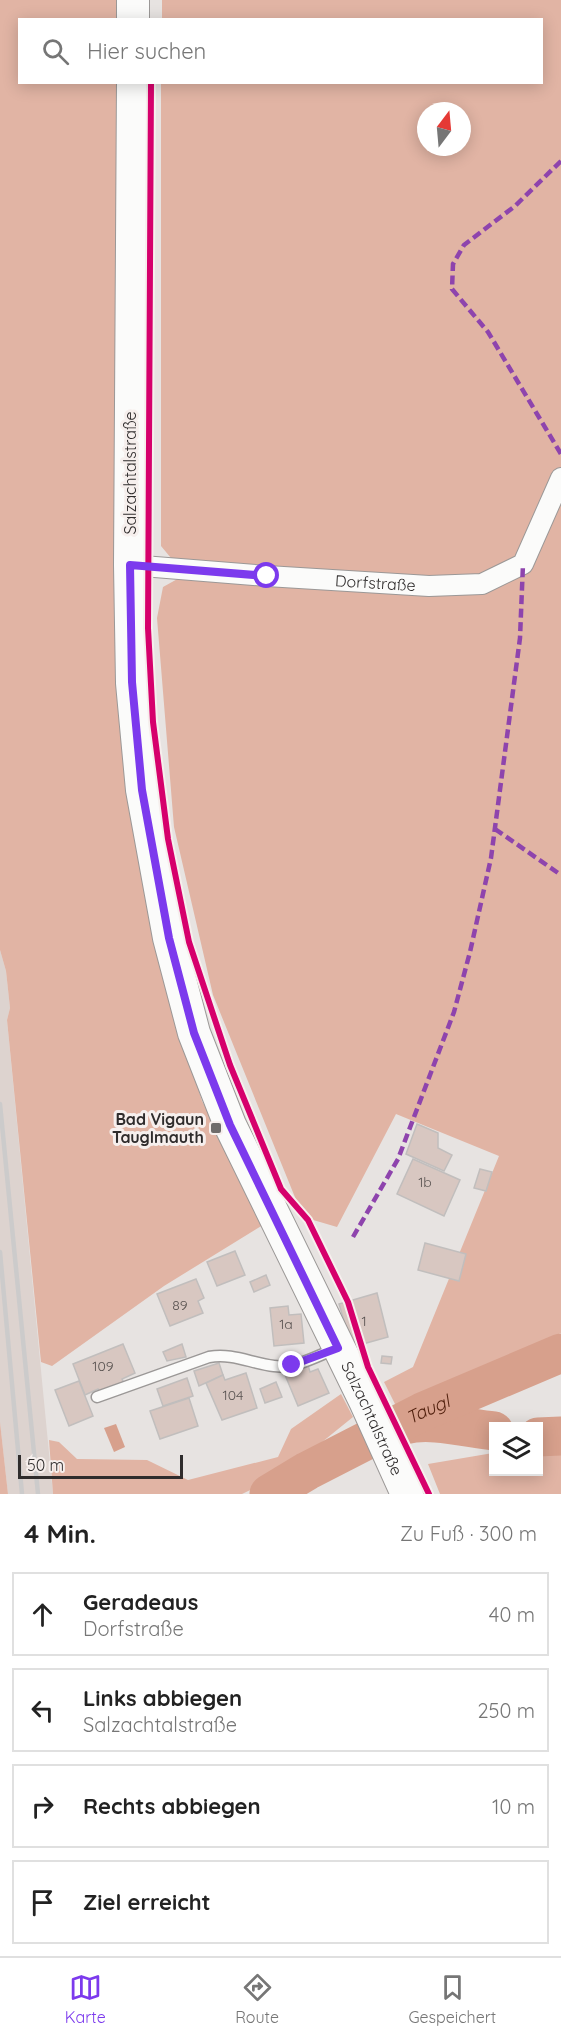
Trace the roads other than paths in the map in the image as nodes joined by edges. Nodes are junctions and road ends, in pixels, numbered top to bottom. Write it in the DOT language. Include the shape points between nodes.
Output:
graph roads {
  1 [pos="133,0"];
  2 [pos="133,18"];
  3 [pos="133,84"];
  4 [pos="561,478"];
  5 [pos="130,565"];
  6 [pos="338,1348"];
  7 [pos="97,1397"];
  8 [pos="407,1494"];
  1 -- 2 [label="main road"];
  3 -- 5 [label="main road, Salzachtalstraße"];
  4 -- 5 [label="street, Dorfstraße" via="524,564 482,584 429,586"];
  5 -- 6 [label="main road, Salzachtalstraße" via="132,682 142,790 169,938 194,1033 230,1125"];
  6 -- 7 [label="lane" via="292,1365 275,1366 224,1354 209,1357"];
  6 -- 8 [label="main road, Salzachtalstraße"];
}
